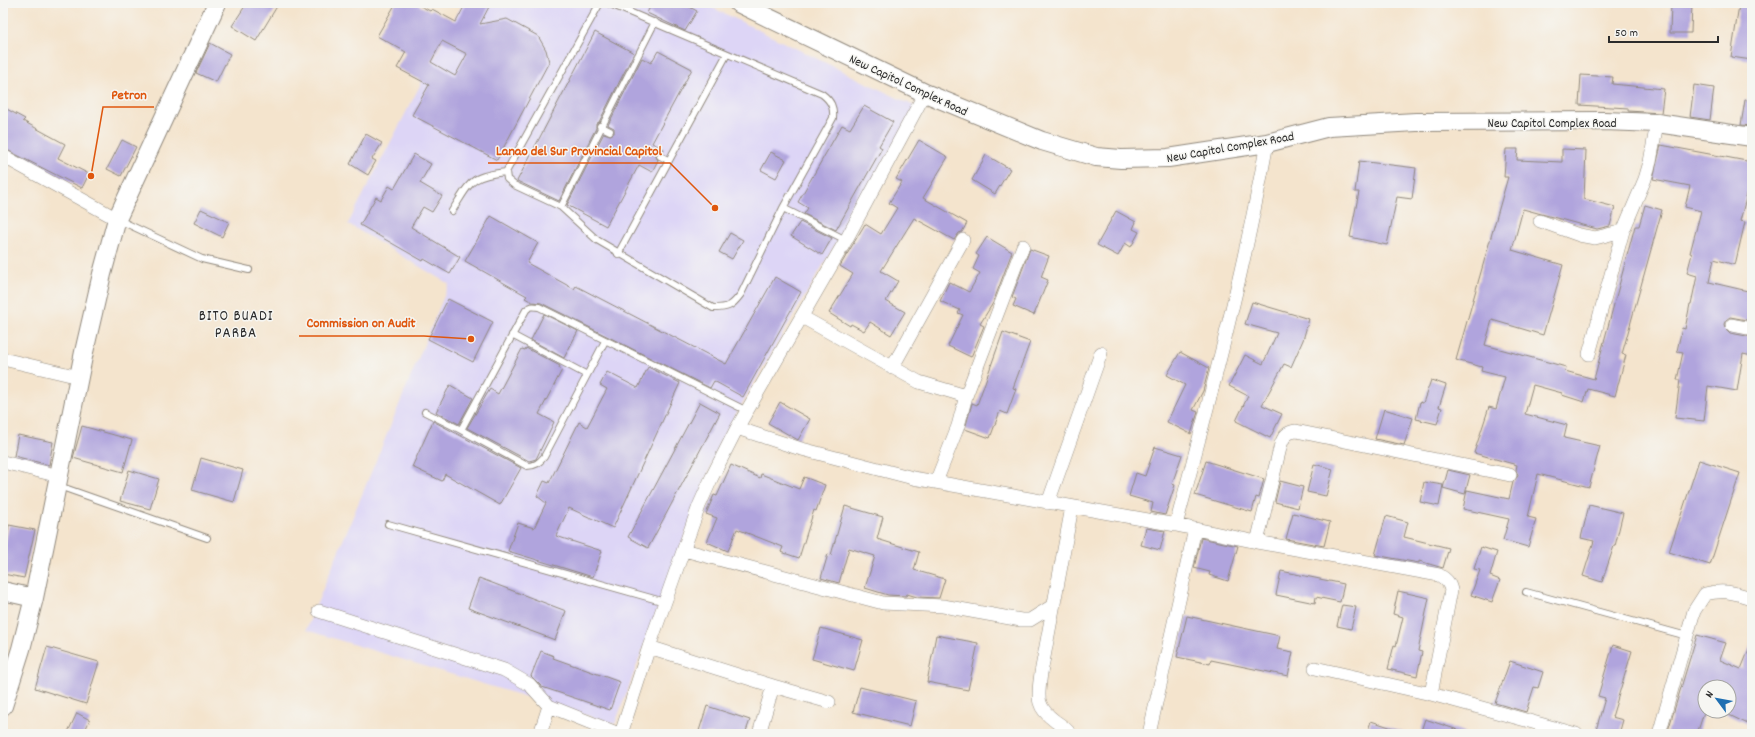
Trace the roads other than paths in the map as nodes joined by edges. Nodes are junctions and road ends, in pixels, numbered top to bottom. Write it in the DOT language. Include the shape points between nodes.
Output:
graph roads {
  1 [pos="217,3"];
  2 [pos="600,3"];
  3 [pos="608,3"];
  4 [pos="738,3"];
  5 [pos="655,22"];
  6 [pos="727,54"];
  7 [pos="925,93"];
  8 [pos="1657,123"];
  9 [pos="600,126"];
  10 [pos="610,131"];
  11 [pos="1752,137"];
  12 [pos="1267,143"];
  13 [pos="3,156"];
  14 [pos="660,156"];
  15 [pos="668,160"];
  16 [pos="506,172"];
  17 [pos="561,207"];
  18 [pos="783,208"];
  19 [pos="452,211"];
  20 [pos="117,219"];
  21 [pos="1540,221"];
  22 [pos="1623,231"];
  23 [pos="846,240"];
  24 [pos="963,240"];
  25 [pos="1023,246"];
  26 [pos="618,254"];
  27 [pos="249,270"];
  28 [pos="802,317"];
  29 [pos="1732,325"];
  30 [pos="1752,329"];
  31 [pos="512,335"];
  32 [pos="605,341"];
  33 [pos="1101,353"];
  34 [pos="1589,354"];
  35 [pos="3,359"];
  36 [pos="892,368"];
  37 [pos="587,375"];
  38 [pos="79,377"];
  39 [pos="966,396"];
  40 [pos="747,411"];
  41 [pos="425,412"];
  42 [pos="737,428"];
  43 [pos="461,430"];
  44 [pos="3,462"];
  45 [pos="1510,475"];
  46 [pos="58,481"];
  47 [pos="936,482"];
  48 [pos="1048,503"];
  49 [pos="1072,507"];
  50 [pos="388,524"];
  51 [pos="1176,525"];
  52 [pos="1195,529"];
  53 [pos="207,538"];
  54 [pos="1257,542"];
  55 [pos="684,550"];
  56 [pos="3,591"];
  57 [pos="1526,592"];
  58 [pos="34,598"];
  59 [pos="1752,598"];
  60 [pos="665,602"];
  61 [pos="1054,605"];
  62 [pos="319,611"];
  63 [pos="1687,636"];
  64 [pos="649,647"];
  65 [pos="1315,668"];
  66 [pos="774,686"];
  67 [pos="1431,694"];
  68 [pos="829,702"];
  69 [pos="3,706"];
  70 [pos="549,706"];
  71 [pos="540,734"];
  72 [pos="620,734"];
  73 [pos="759,734"];
  74 [pos="1070,734"];
  75 [pos="1149,734"];
  76 [pos="1576,734"];
  77 [pos="1659,734"];
  1 -- 20 [label="main road"];
  2 -- 16 [label="lane"];
  3 -- 5 [label="lane"];
  4 -- 7 [label="main road, New Capitol Complex Road"];
  5 -- 6 [label="lane"];
  5 -- 9 [label="lane"];
  6 -- 15 [label="lane"];
  6 -- 18 [label="lane" via="822,94 830,101 834,110 833,118"];
  7 -- 12 [label="main road, New Capitol Complex Road" via="1042,141 1096,157 1168,158"];
  7 -- 23 [label="street"];
  8 -- 11 [label="main road, New Capitol Complex Road"];
  8 -- 12 [label="main road, New Capitol Complex Road" via="1604,121 1367,124 1329,127"];
  8 -- 22 [label="street" via="1645,179"];
  9 -- 10 [label="lane"];
  9 -- 17 [label="lane"];
  12 -- 51 [label="street" via="1256,202 1210,399"];
  13 -- 20 [label="street"];
  14 -- 15 [label="lane"];
  15 -- 26 [label="lane"];
  16 -- 17 [label="lane" via="507,179 514,185"];
  16 -- 19 [label="lane" via="475,178"];
  17 -- 26 [label="lane" via="596,240"];
  18 -- 23 [label="lane"];
  18 -- 26 [label="lane" via="741,294 733,305 724,308 713,308"];
  20 -- 27 [label="lane" via="202,260"];
  20 -- 38 [label="main road"];
  21 -- 22 [label="street" via="1579,235 1596,238"];
  22 -- 34 [label="street"];
  23 -- 28 [label="street"];
  24 -- 36 [label="street"];
  25 -- 39 [label="street"];
  28 -- 36 [label="street"];
  28 -- 40 [label="street"];
  29 -- 30 [label="street"];
  31 -- 32 [label="lane" via="526,310 534,306"];
  31 -- 37 [label="lane"];
  31 -- 43 [label="lane"];
  32 -- 37 [label="lane"];
  32 -- 40 [label="lane"];
  33 -- 48 [label="street"];
  35 -- 38 [label="street"];
  36 -- 39 [label="street" via="918,382"];
  37 -- 43 [label="lane" via="544,457 533,466 527,466"];
  38 -- 46 [label="main road"];
  39 -- 47 [label="street" via="958,426"];
  40 -- 42 [label="street"];
  41 -- 43 [label="lane"];
  42 -- 47 [label="street" via="798,448"];
  42 -- 55 [label="street" via="699,506"];
  44 -- 46 [label="street"];
  45 -- 54 [label="street" via="1296,431 1289,432 1280,444"];
  46 -- 53 [label="lane"];
  46 -- 58 [label="main road"];
  47 -- 48 [label="street"];
  48 -- 49 [label="street"];
  49 -- 51 [label="street"];
  49 -- 61 [label="street"];
  50 -- 60 [label="lane"];
  51 -- 52 [label="street"];
  52 -- 54 [label="street"];
  52 -- 75 [label="street"];
  54 -- 67 [label="street" via="1439,575 1446,579 1451,590"];
  55 -- 60 [label="street"];
  55 -- 61 [label="street" via="883,602 943,606 1021,620 1030,620"];
  56 -- 58 [label="main road"];
  57 -- 63 [label="lane"];
  58 -- 69 [label="main road"];
  59 -- 63 [label="street" via="1727,591 1705,594 1694,611"];
  60 -- 64 [label="street"];
  61 -- 74 [label="street" via="1041,673 1040,705 1044,713"];
  62 -- 70 [label="street" via="504,670 530,685"];
  63 -- 77 [label="street"];
  64 -- 66 [label="street"];
  64 -- 72 [label="street"];
  65 -- 67 [label="street"];
  66 -- 68 [label="street"];
  66 -- 73 [label="street"];
  67 -- 76 [label="street"];
  70 -- 71 [label="street"];
  70 -- 72 [label="street"];
}
